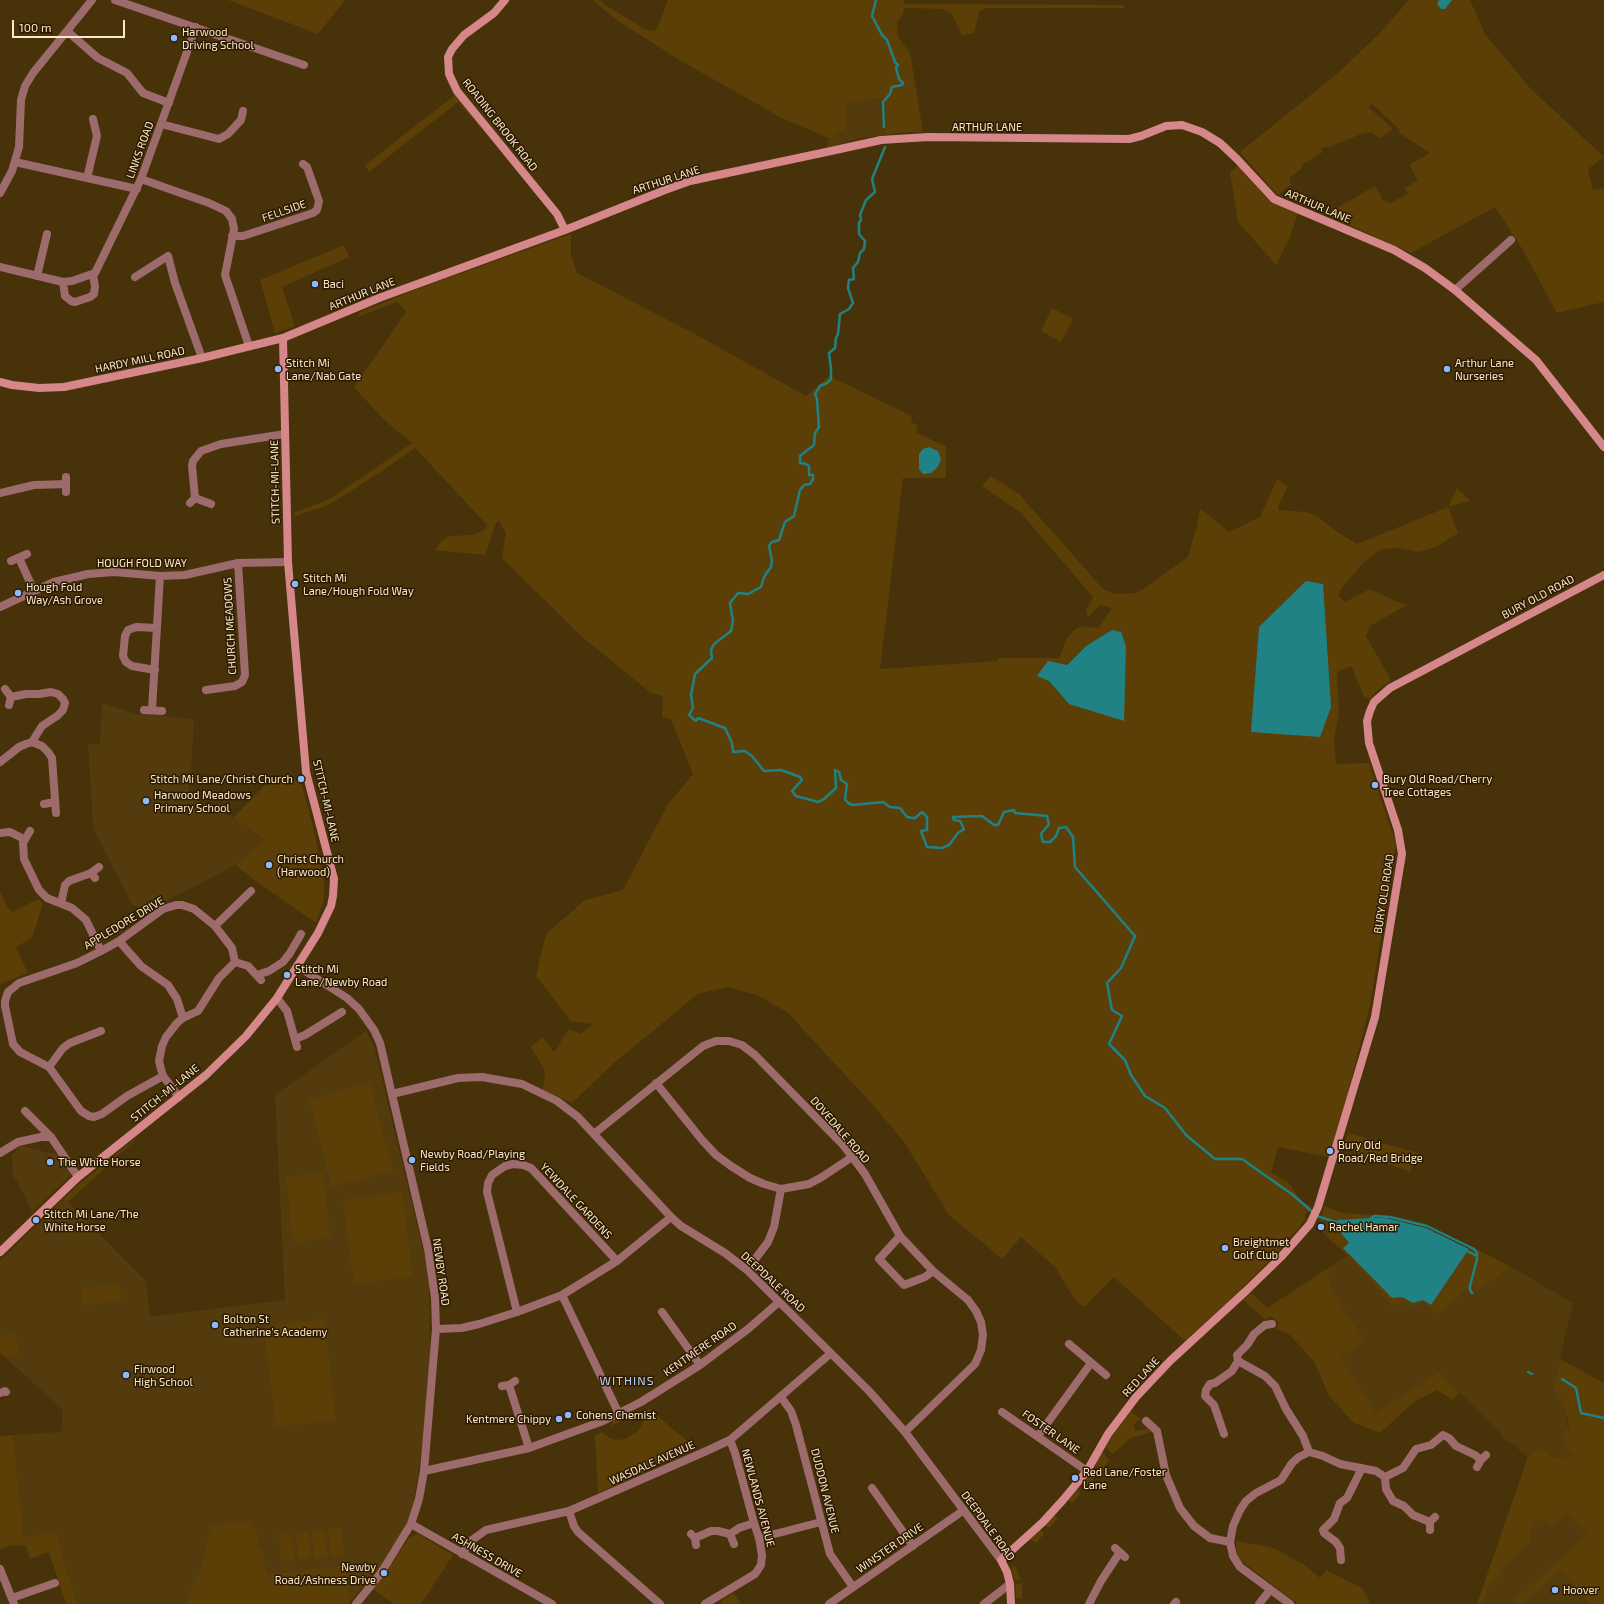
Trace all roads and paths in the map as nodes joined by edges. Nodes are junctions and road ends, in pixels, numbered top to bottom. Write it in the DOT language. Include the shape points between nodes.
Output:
graph roads {
  1 [pos="92,0"];
  2 [pos="115,0"];
  3 [pos="505,0"];
  4 [pos="196,27"];
  5 [pos="67,31"];
  6 [pos="304,65"];
  7 [pos="169,103"];
  8 [pos="243,110"];
  9 [pos="86,114"];
  10 [pos="161,124"];
  11 [pos="15,162"];
  12 [pos="303,164"];
  13 [pos="87,178"];
  14 [pos="141,179"];
  15 [pos="137,189"];
  16 [pos="0,193"];
  17 [pos="566,230"];
  18 [pos="48,236"];
  19 [pos="232,236"];
  20 [pos="1511,240"];
  21 [pos="0,267"];
  22 [pos="93,275"];
  23 [pos="37,276"];
  24 [pos="135,277"];
  25 [pos="63,282"];
  26 [pos="1455,290"];
  27 [pos="283,338"];
  28 [pos="250,346"];
  29 [pos="202,358"];
  30 [pos="0,382"];
  31 [pos="285,434"];
  32 [pos="1604,447"];
  33 [pos="66,484"];
  34 [pos="0,493"];
  35 [pos="211,504"];
  36 [pos="27,554"];
  37 [pos="288,562"];
  38 [pos="238,563"];
  39 [pos="1604,575"];
  40 [pos="160,576"];
  41 [pos="34,591"];
  42 [pos="0,607"];
  43 [pos="157,628"];
  44 [pos="155,670"];
  45 [pos="6,688"];
  46 [pos="212,692"];
  47 [pos="11,697"];
  48 [pos="9,705"];
  49 [pos="162,710"];
  50 [pos="32,742"];
  51 [pos="0,762"];
  52 [pos="54,802"];
  53 [pos="44,804"];
  54 [pos="56,813"];
  55 [pos="30,831"];
  56 [pos="0,833"];
  57 [pos="24,839"];
  58 [pos="99,867"];
  59 [pos="248,897"];
  60 [pos="61,903"];
  61 [pos="214,926"];
  62 [pos="301,934"];
  63 [pos="119,941"];
  64 [pos="101,951"];
  65 [pos="235,962"];
  66 [pos="297,966"];
  67 [pos="277,998"];
  68 [pos="338,1011"];
  69 [pos="184,1018"];
  70 [pos="101,1031"];
  71 [pos="49,1068"];
  72 [pos="163,1076"];
  73 [pos="656,1083"];
  74 [pos="392,1094"];
  75 [pos="179,1097"];
  76 [pos="25,1111"];
  77 [pos="595,1133"];
  78 [pos="51,1138"];
  79 [pos="0,1153"];
  80 [pos="852,1157"];
  81 [pos="78,1177"];
  82 [pos="781,1189"];
  83 [pos="671,1217"];
  84 [pos="1312,1222"];
  85 [pos="900,1236"];
  86 [pos="0,1252"];
  87 [pos="617,1261"];
  88 [pos="747,1270"];
  89 [pos="933,1271"];
  90 [pos="562,1295"];
  91 [pos="779,1302"];
  92 [pos="661,1311"];
  93 [pos="517,1312"];
  94 [pos="1272,1324"];
  95 [pos="436,1329"];
  96 [pos="1069,1344"];
  97 [pos="831,1353"];
  98 [pos="1238,1361"];
  99 [pos="1091,1363"];
  100 [pos="700,1365"];
  101 [pos="1106,1375"];
  102 [pos="509,1384"];
  103 [pos="781,1397"];
  104 [pos="1002,1412"];
  105 [pos="619,1414"];
  106 [pos="1146,1422"];
  107 [pos="905,1432"];
  108 [pos="1038,1436"];
  109 [pos="1225,1436"];
  110 [pos="730,1440"];
  111 [pos="530,1448"];
  112 [pos="1309,1452"];
  113 [pos="1481,1461"];
  114 [pos="1362,1468"];
  115 [pos="424,1471"];
  116 [pos="1087,1471"];
  117 [pos="1385,1477"];
  118 [pos="873,1488"];
  119 [pos="964,1510"];
  120 [pos="569,1511"];
  121 [pos="821,1522"];
  122 [pos="754,1523"];
  123 [pos="1432,1523"];
  124 [pos="411,1524"];
  125 [pos="730,1534"];
  126 [pos="759,1538"];
  127 [pos="694,1539"];
  128 [pos="1230,1542"];
  129 [pos="734,1544"];
  130 [pos="913,1546"];
  131 [pos="1120,1552"];
  132 [pos="462,1554"];
  133 [pos="1001,1560"];
  134 [pos="1342,1561"];
  135 [pos="0,1569"];
  136 [pos="55,1584"];
  137 [pos="1010,1584"];
  138 [pos="853,1588"];
  139 [pos="1270,1590"];
  140 [pos="13,1601"];
  141 [pos="658,1603"];
  142 [pos="356,1604"];
  143 [pos="552,1604"];
  144 [pos="705,1604"];
  145 [pos="829,1604"];
  146 [pos="984,1604"];
  147 [pos="1011,1604"];
  148 [pos="1090,1604"];
  149 [pos="1259,1604"];
  150 [pos="1290,1604"];
  1 -- 5 [label="street"];
  2 -- 4 [label="street"];
  3 -- 17 [label="street, ROADING BROOK ROAD" via="494,13 464,35 452,49 448,57 449,74 457,91 557,214"];
  4 -- 6 [label="street"];
  4 -- 7 [label="street, LINKS ROAD"];
  5 -- 7 [label="street" via="98,58 127,74 140,91"];
  5 -- 11 [label="street" via="25,86 21,100 19,147"];
  7 -- 10 [label="street, LINKS ROAD"];
  8 -- 10 [label="street" via="241,120 228,134 219,139"];
  9 -- 13 [label="street" via="96,120 97,136"];
  10 -- 14 [label="street, LINKS ROAD"];
  11 -- 13 [label="street"];
  11 -- 16 [label="street"];
  12 -- 19 [label="street, FELLSIDE" via="307,167 319,200 316,210 243,236"];
  13 -- 15 [label="street"];
  14 -- 15 [label="street, LINKS ROAD"];
  14 -- 19 [label="street" via="196,197 226,211 234,224"];
  15 -- 22 [label="street, LINKS ROAD"];
  17 -- 26 [label="street, ARTHUR LANE" via="690,182 881,140 928,137 1129,139 1166,126 1182,125 1202,132 1220,143 1274,199 1394,250"];
  17 -- 27 [label="street, ARTHUR LANE" via="379,298"];
  18 -- 23 [label="street"];
  19 -- 28 [label="street" via="225,276"];
  20 -- 26 [label="street"];
  21 -- 23 [label="street"];
  22 -- 25 [label="street"];
  22 -- 25 [label="street" via="94,294 75,302 66,296"];
  23 -- 25 [label="street"];
  24 -- 29 [label="street" via="168,256"];
  26 -- 32 [label="street, ARTHUR LANE" via="1536,360"];
  27 -- 28 [label="street, HARDY MILL ROAD"];
  27 -- 31 [label="street, STITCH-MI-LANE"];
  28 -- 29 [label="street, HARDY MILL ROAD"];
  29 -- 30 [label="street, HARDY MILL ROAD" via="50,389"];
  31 -- 35 [label="street" via="221,444 192,457 193,500"];
  31 -- 37 [label="street, STITCH-MI-LANE"];
  33 -- 34 [label="street" via="34,485"];
  36 -- 41 [label="street" via="15,560"];
  37 -- 38 [label="street, HOUGH FOLD WAY"];
  37 -- 66 [label="street, STITCH-MI-LANE" via="306,772 335,885 326,917"];
  38 -- 40 [label="street, HOUGH FOLD WAY" via="192,574"];
  38 -- 46 [label="street, CHURCH MEADOWS" via="245,675 242,682 236,686"];
  39 -- 84 [label="street, BURY OLD ROAD" via="1390,688 1374,702 1370,710 1367,721 1369,743 1398,830 1402,854 1374,1017"];
  40 -- 41 [label="street, HOUGH FOLD WAY" via="114,572 88,574 66,578"];
  40 -- 43 [label="street"];
  41 -- 42 [label="street, HOUGH FOLD WAY"];
  43 -- 44 [label="street"];
  43 -- 44 [label="street" via="136,627 128,630 123,656 132,666"];
  44 -- 49 [label="street" via="148,710"];
  45 -- 47 [label="street"];
  47 -- 48 [label="street"];
  47 -- 50 [label="street" via="51,692 58,694 65,703 63,710 42,726"];
  50 -- 51 [label="street" via="19,747"];
  50 -- 52 [label="street" via="42,746 52,758"];
  52 -- 53 [label="street"];
  52 -- 54 [label="street"];
  55 -- 57 [label="street"];
  56 -- 57 [label="street" via="10,832"];
  57 -- 60 [label="street" via="24,859 39,890 47,898"];
  58 -- 60 [label="street" via="93,876 69,881 65,885"];
  59 -- 61 [label="street"];
  60 -- 64 [label="street" via="72,908 86,920"];
  61 -- 63 [label="street, APPLEDORE DRIVE" via="194,909 176,905 160,911"];
  61 -- 65 [label="street, APPLEDORE DRIVE" via="234,950"];
  62 -- 65 [label="street" via="283,962 259,977 248,966"];
  63 -- 64 [label="street, APPLEDORE DRIVE"];
  63 -- 69 [label="street" via="139,964 168,985"];
  64 -- 71 [label="street, APPLEDORE DRIVE" via="76,963 19,983 8,992 4,1006 13,1044 20,1052"];
  65 -- 69 [label="street" via="219,978 198,1011"];
  66 -- 67 [label="street, STITCH-MI-LANE"];
  66 -- 74 [label="street, NEWBY ROAD" via="347,998 367,1019 380,1043"];
  67 -- 68 [label="street" via="286,1011 296,1043"];
  67 -- 75 [label="street, STITCH-MI-LANE" via="234,1049"];
  69 -- 72 [label="street" via="171,1030 162,1046 159,1061"];
  70 -- 71 [label="street" via="70,1043 63,1048"];
  71 -- 72 [label="street, APPLEDORE DRIVE" via="81,1111 89,1116 102,1114 127,1096"];
  72 -- 75 [label="street"];
  73 -- 77 [label="street, DOVEDALE ROAD"];
  73 -- 80 [label="street, DOVEDALE ROAD" via="703,1046 716,1041 742,1045 756,1055"];
  73 -- 82 [label="street" via="716,1155 750,1178"];
  74 -- 77 [label="street, DEEPDALE ROAD" via="458,1078 482,1077 502,1080 522,1084 557,1101"];
  74 -- 95 [label="street, NEWBY ROAD" via="428,1249 435,1298"];
  75 -- 81 [label="street, STITCH-MI-LANE"];
  76 -- 78 [label="street"];
  77 -- 83 [label="street, DEEPDALE ROAD"];
  78 -- 79 [label="street" via="41,1136 18,1142"];
  78 -- 81 [label="street"];
  80 -- 82 [label="street" via="809,1184"];
  80 -- 85 [label="street, DOVEDALE ROAD" via="875,1190"];
  81 -- 86 [label="street, STITCH-MI-LANE"];
  82 -- 88 [label="street" via="774,1227 768,1242"];
  83 -- 87 [label="street"];
  83 -- 88 [label="street, DEEPDALE ROAD"];
  84 -- 116 [label="street, RED LANE" via="1248,1290 1170,1361 1136,1398 1108,1434"];
  85 -- 89 [label="street, DOVEDALE ROAD"];
  85 -- 89 [label="street" via="878,1259 904,1285"];
  87 -- 90 [label="street"];
  87 -- 93 [label="street, YEWDALE GARDENS" via="531,1168 513,1164 505,1166 492,1175 487,1192"];
  88 -- 91 [label="street, DEEPDALE ROAD"];
  89 -- 107 [label="street, DOVEDALE ROAD" via="968,1300 976,1311 983,1335 981,1350 975,1364"];
  90 -- 93 [label="street"];
  90 -- 105 [label="street"];
  91 -- 97 [label="street, DEEPDALE ROAD"];
  91 -- 100 [label="street, KENTMERE ROAD"];
  92 -- 100 [label="street"];
  93 -- 95 [label="street" via="462,1328"];
  94 -- 98 [label="street" via="1265,1325 1254,1334 1238,1355"];
  95 -- 115 [label="street, NEWBY ROAD"];
  96 -- 99 [label="street"];
  97 -- 103 [label="street, WASDALE AVENUE"];
  97 -- 107 [label="street, DEEPDALE ROAD"];
  98 -- 109 [label="street" via="1232,1371 1210,1384 1206,1390 1205,1396 1214,1405"];
  98 -- 112 [label="street" via="1265,1376 1275,1386 1286,1409 1304,1436"];
  99 -- 101 [label="street"];
  99 -- 108 [label="street"];
  100 -- 105 [label="street, KENTMERE ROAD"];
  102 -- 111 [label="street"];
  103 -- 110 [label="street, WASDALE AVENUE"];
  103 -- 121 [label="street, DUDDON AVENUE" via="791,1411 796,1425"];
  104 -- 108 [label="street, FOSTER LANE"];
  105 -- 111 [label="street, KENTMERE ROAD"];
  106 -- 128 [label="street" via="1157,1431 1166,1475 1180,1508 1194,1526 1210,1538"];
  107 -- 119 [label="street, DEEPDALE ROAD"];
  108 -- 116 [label="street, FOSTER LANE"];
  110 -- 120 [label="street, WASDALE AVENUE"];
  110 -- 122 [label="street, NEWLANDS AVENUE"];
  111 -- 115 [label="street, KENTMERE ROAD"];
  112 -- 114 [label="street" via="1340,1464"];
  112 -- 128 [label="street" via="1292,1463 1281,1480 1246,1501 1236,1521"];
  113 -- 117 [label="street" via="1443,1435 1431,1445 1416,1450 1403,1468"];
  114 -- 117 [label="street" via="1376,1471"];
  114 -- 134 [label="street" via="1347,1498 1340,1503 1334,1519 1320,1531 1336,1542 1340,1548"];
  115 -- 124 [label="street, NEWBY ROAD" via="420,1499"];
  116 -- 133 [label="street, RED LANE" via="1043,1522"];
  117 -- 123 [label="street" via="1386,1489 1393,1501 1404,1506 1413,1515"];
  118 -- 130 [label="street"];
  119 -- 130 [label="street, WINSTER DRIVE"];
  119 -- 133 [label="street, DEEPDALE ROAD"];
  120 -- 132 [label="street, WASDALE AVENUE" via="486,1530 472,1540"];
  120 -- 141 [label="street" via="578,1532"];
  121 -- 126 [label="street"];
  121 -- 138 [label="street, DUDDON AVENUE" via="830,1554"];
  122 -- 125 [label="street" via="738,1528"];
  122 -- 126 [label="street, NEWLANDS AVENUE"];
  124 -- 132 [label="street, ASHNESS DRIVE"];
  124 -- 142 [label="street, NEWBY ROAD" via="381,1573"];
  125 -- 127 [label="street" via="711,1531"];
  125 -- 129 [label="street"];
  126 -- 144 [label="street, NEWLANDS AVENUE" via="761,1565 755,1574"];
  128 -- 139 [label="street" via="1233,1556 1240,1567"];
  130 -- 138 [label="street, WINSTER DRIVE"];
  131 -- 148 [label="street" via="1100,1581"];
  132 -- 143 [label="street, ASHNESS DRIVE"];
  133 -- 137 [label="street, DEEPDALE ROAD"];
  135 -- 140 [label="street"];
  136 -- 140 [label="street"];
  137 -- 146 [label="street"];
  137 -- 147 [label="street, DEEPDALE ROAD"];
  138 -- 145 [label="street, WINSTER DRIVE"];
  139 -- 149 [label="street"];
  139 -- 150 [label="street"];
}
